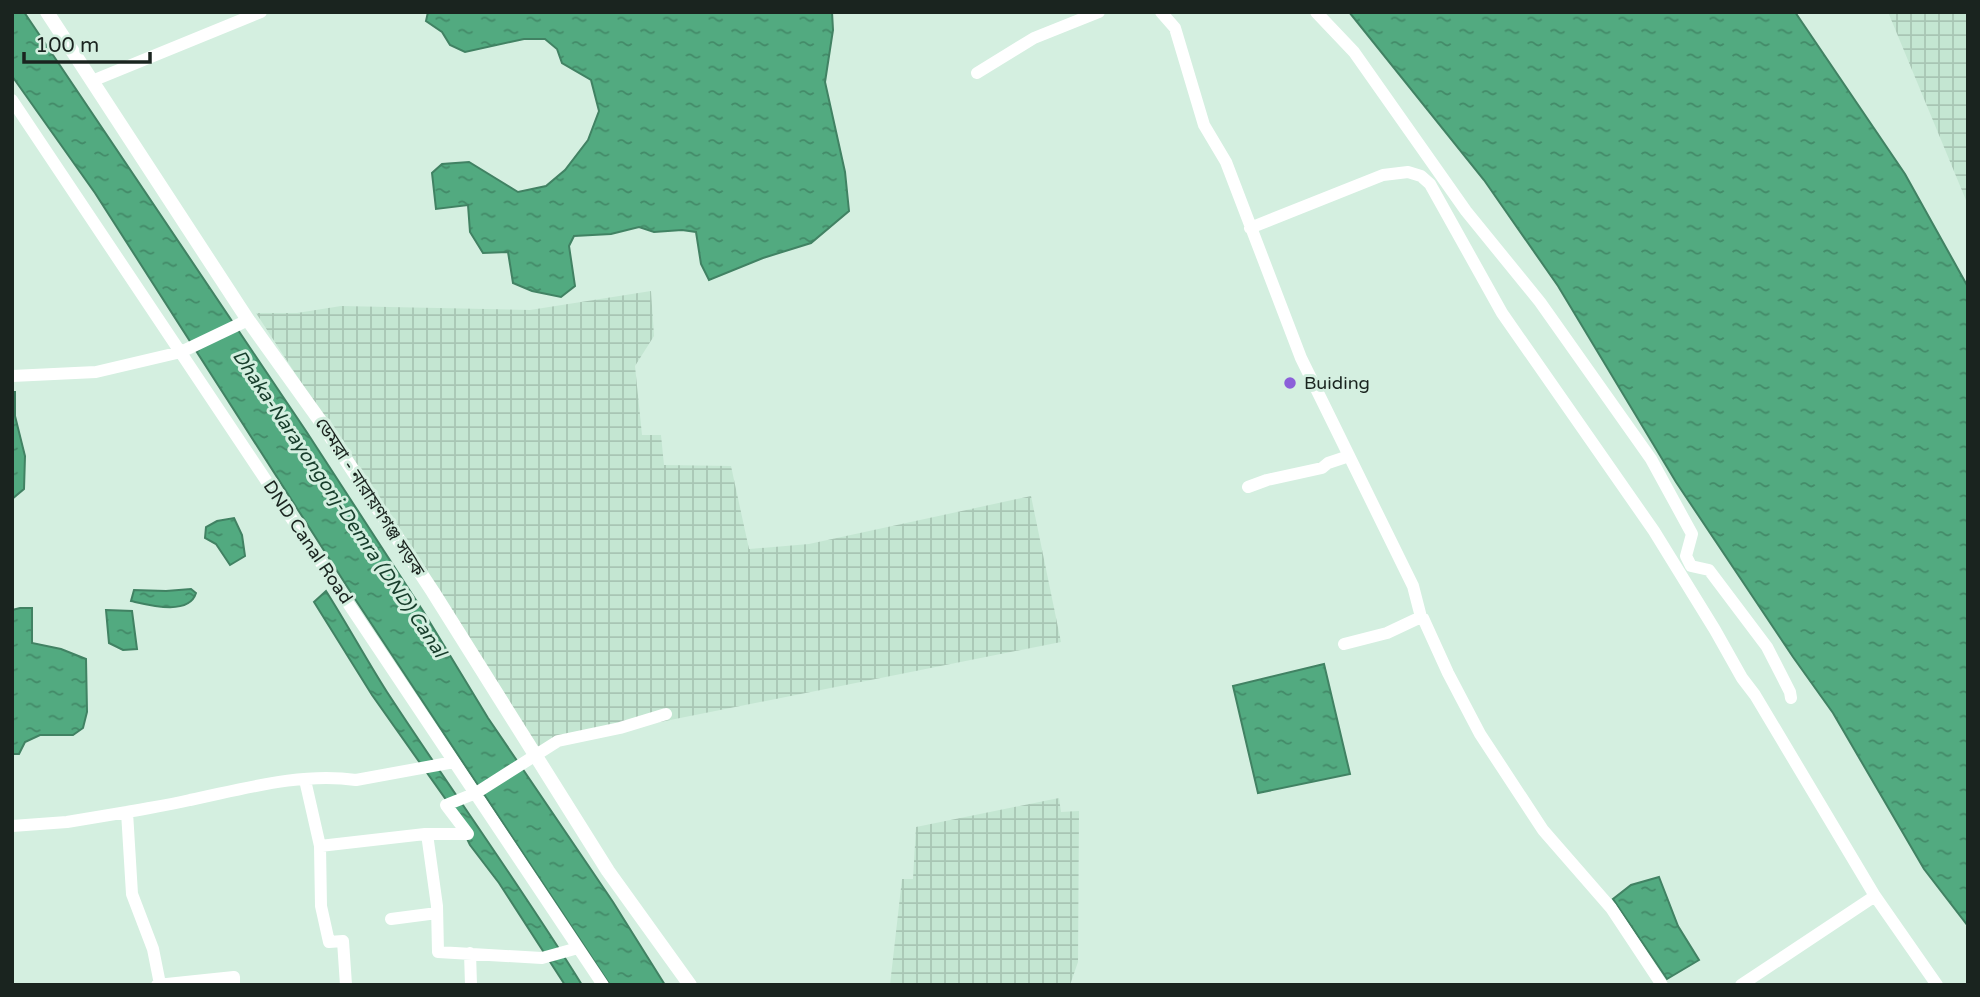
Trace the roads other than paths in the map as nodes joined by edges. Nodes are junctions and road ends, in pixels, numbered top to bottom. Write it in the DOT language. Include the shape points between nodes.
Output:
graph roads {
  1 [pos="47,12"];
  2 [pos="261,12"];
  3 [pos="1099,12"];
  4 [pos="1161,12"];
  5 [pos="1316,12"];
  6 [pos="976,73"];
  7 [pos="92,81"];
  8 [pos="12,100"];
  9 [pos="1250,228"];
  10 [pos="248,320"];
  11 [pos="181,352"];
  12 [pos="12,376"];
  13 [pos="1349,456"];
  14 [pos="1248,487"];
  15 [pos="1421,617"];
  16 [pos="1344,644"];
  17 [pos="1791,698"];
  18 [pos="666,714"];
  19 [pos="536,757"];
  20 [pos="454,762"];
  21 [pos="305,780"];
  22 [pos="476,793"];
  23 [pos="127,812"];
  24 [pos="12,826"];
  25 [pos="427,834"];
  26 [pos="320,846"];
  27 [pos="1875,896"];
  28 [pos="437,913"];
  29 [pos="391,919"];
  30 [pos="578,948"];
  31 [pos="470,953"];
  32 [pos="158,984"];
  33 [pos="234,985"];
  34 [pos="346,985"];
  35 [pos="471,985"];
  36 [pos="603,985"];
  37 [pos="690,985"];
  38 [pos="1662,985"];
  39 [pos="1741,985"];
  40 [pos="1937,985"];
  1 -- 7 [label="main road, ডেমরা - নারায়ণগঞ্জ সড়ক"];
  2 -- 7 [label="street"];
  3 -- 6 [label="street" via="1034,38"];
  4 -- 9 [label="street" via="1175,28 1204,125 1226,162"];
  5 -- 17 [label="street" via="1354,52 1465,211 1540,302 1651,459 1692,534 1686,556 1691,566 1709,570 1767,648"];
  7 -- 10 [label="main road, ডেমরা - নারায়ণগঞ্জ সড়ক"];
  8 -- 11 [label="street, DND Canal Road"];
  9 -- 13 [label="street" via="1301,358"];
  9 -- 27 [label="street" via="1383,175 1408,172 1430,184 1502,313 1654,531"];
  10 -- 11 [label="street"];
  10 -- 19 [label="main road, ডেমরা - নারায়ণগঞ্জ সড়ক" via="433,592"];
  11 -- 12 [label="street" via="96,372"];
  11 -- 20 [label="street, DND Canal Road"];
  13 -- 14 [label="street" via="1322,468"];
  13 -- 15 [label="street" via="1413,586"];
  15 -- 16 [label="street" via="1387,633"];
  15 -- 38 [label="street" via="1480,734 1543,830 1611,908"];
  18 -- 19 [label="street" via="558,741"];
  19 -- 22 [label="street"];
  19 -- 37 [label="main road, ডেমরা - নারায়ণগঞ্জ সড়ক" via="608,871"];
  20 -- 21 [label="street" via="356,780"];
  20 -- 22 [label="street, DND Canal Road"];
  21 -- 23 [label="street" via="249,786"];
  21 -- 26 [label="street"];
  22 -- 25 [label="street" via="446,805 468,834"];
  22 -- 30 [label="street, DND Canal Road"];
  23 -- 24 [label="street"];
  23 -- 32 [label="street" via="132,894 153,949"];
  25 -- 26 [label="street"];
  25 -- 28 [label="street"];
  26 -- 34 [label="street" via="321,906 329,942 343,941"];
  27 -- 39 [label="street"];
  27 -- 40 [label="street"];
  28 -- 29 [label="street"];
  28 -- 31 [label="street" via="438,952"];
  30 -- 31 [label="street" via="542,958"];
  30 -- 36 [label="street, DND Canal Road"];
  31 -- 35 [label="street"];
  32 -- 33 [label="street" via="234,977"];
}
